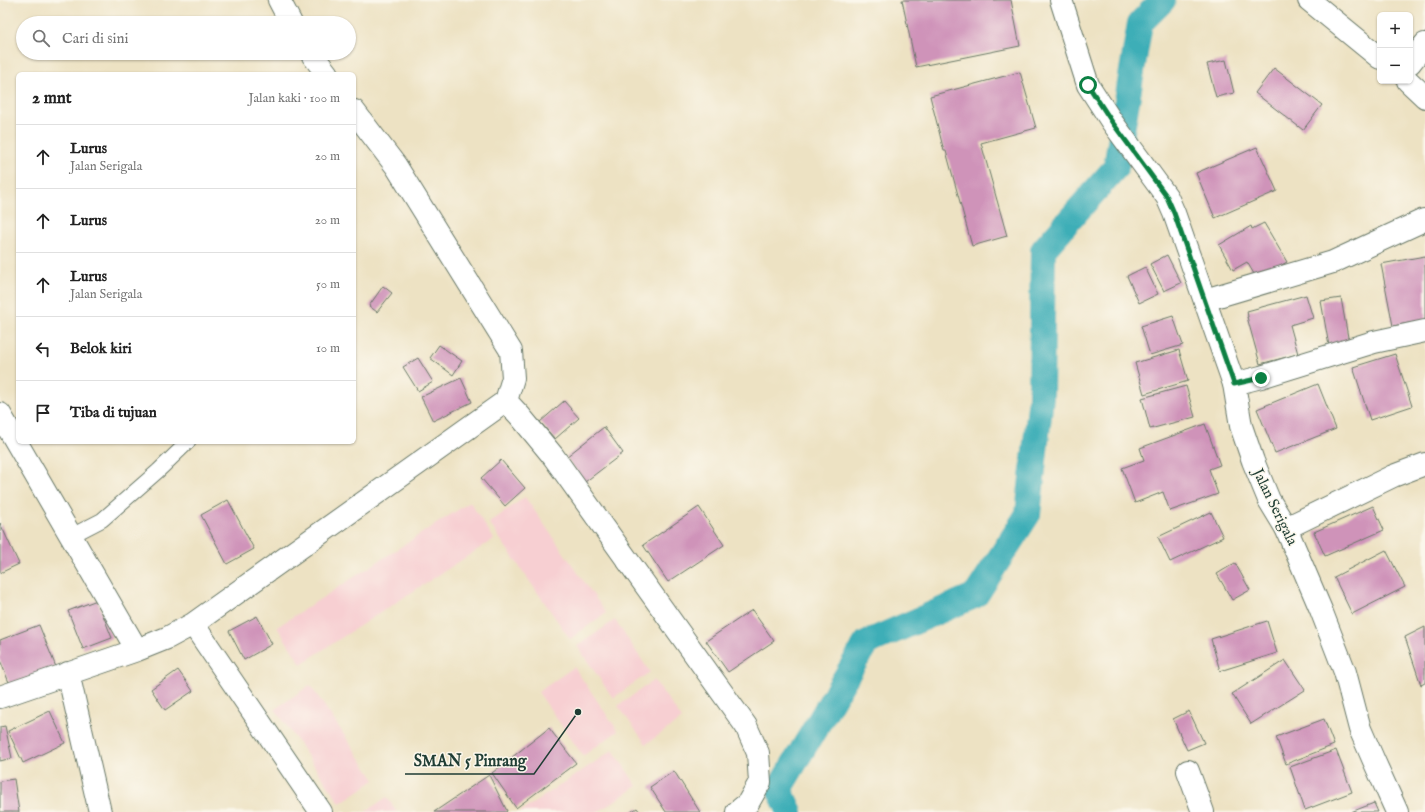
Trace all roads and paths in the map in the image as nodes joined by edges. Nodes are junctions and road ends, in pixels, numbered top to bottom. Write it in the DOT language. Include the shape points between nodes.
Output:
graph roads {
  1 [pos="278,0"];
  2 [pos="1061,0"];
  3 [pos="1309,0"];
  4 [pos="287,16"];
  5 [pos="1425,44"];
  6 [pos="1377,56"];
  7 [pos="1413,59"];
  8 [pos="316,60"];
  9 [pos="325,72"];
  10 [pos="1411,84"];
  11 [pos="1425,97"];
  12 [pos="356,113"];
  13 [pos="1424,220"];
  14 [pos="1205,300"];
  15 [pos="1425,331"];
  16 [pos="1234,384"];
  17 [pos="506,402"];
  18 [pos="0,414"];
  19 [pos="16,442"];
  20 [pos="17,444"];
  21 [pos="186,444"];
  22 [pos="1425,464"];
  23 [pos="1286,528"];
  24 [pos="70,536"];
  25 [pos="193,624"];
  26 [pos="137,650"];
  27 [pos="68,673"];
  28 [pos="0,697"];
  29 [pos="1188,771"];
  30 [pos="100,812"];
  31 [pos="321,812"];
  32 [pos="737,812"];
  33 [pos="1203,812"];
  34 [pos="1397,812"];
  1 -- 4 [label="street"];
  2 -- 14 [label="street, Jalan Serigala" via="1088,85 1167,197"];
  3 -- 6 [label="street"];
  5 -- 7 [label="street"];
  8 -- 9 [label="street"];
  10 -- 11 [label="street"];
  12 -- 17 [label="street" via="396,166 511,352 513,378"];
  13 -- 14 [label="street" via="1333,262"];
  14 -- 16 [label="street, Jalan Serigala"];
  15 -- 16 [label="street" via="1374,342 1261,378"];
  16 -- 23 [label="street, Jalan Serigala" via="1241,426 1253,461 1269,500"];
  17 -- 25 [label="street"];
  17 -- 32 [label="street" via="553,456 746,726 758,753 760,782 748,803"];
  18 -- 19 [label="street"];
  20 -- 24 [label="street"];
  21 -- 24 [label="lane" via="102,520"];
  22 -- 23 [label="street" via="1393,476"];
  23 -- 34 [label="street, Jalan Serigala" via="1344,672 1360,729"];
  24 -- 26 [label="street"];
  25 -- 26 [label="street"];
  25 -- 31 [label="street"];
  26 -- 27 [label="street"];
  27 -- 28 [label="street"];
  27 -- 30 [label="street"];
  29 -- 33 [label="street"];
}
